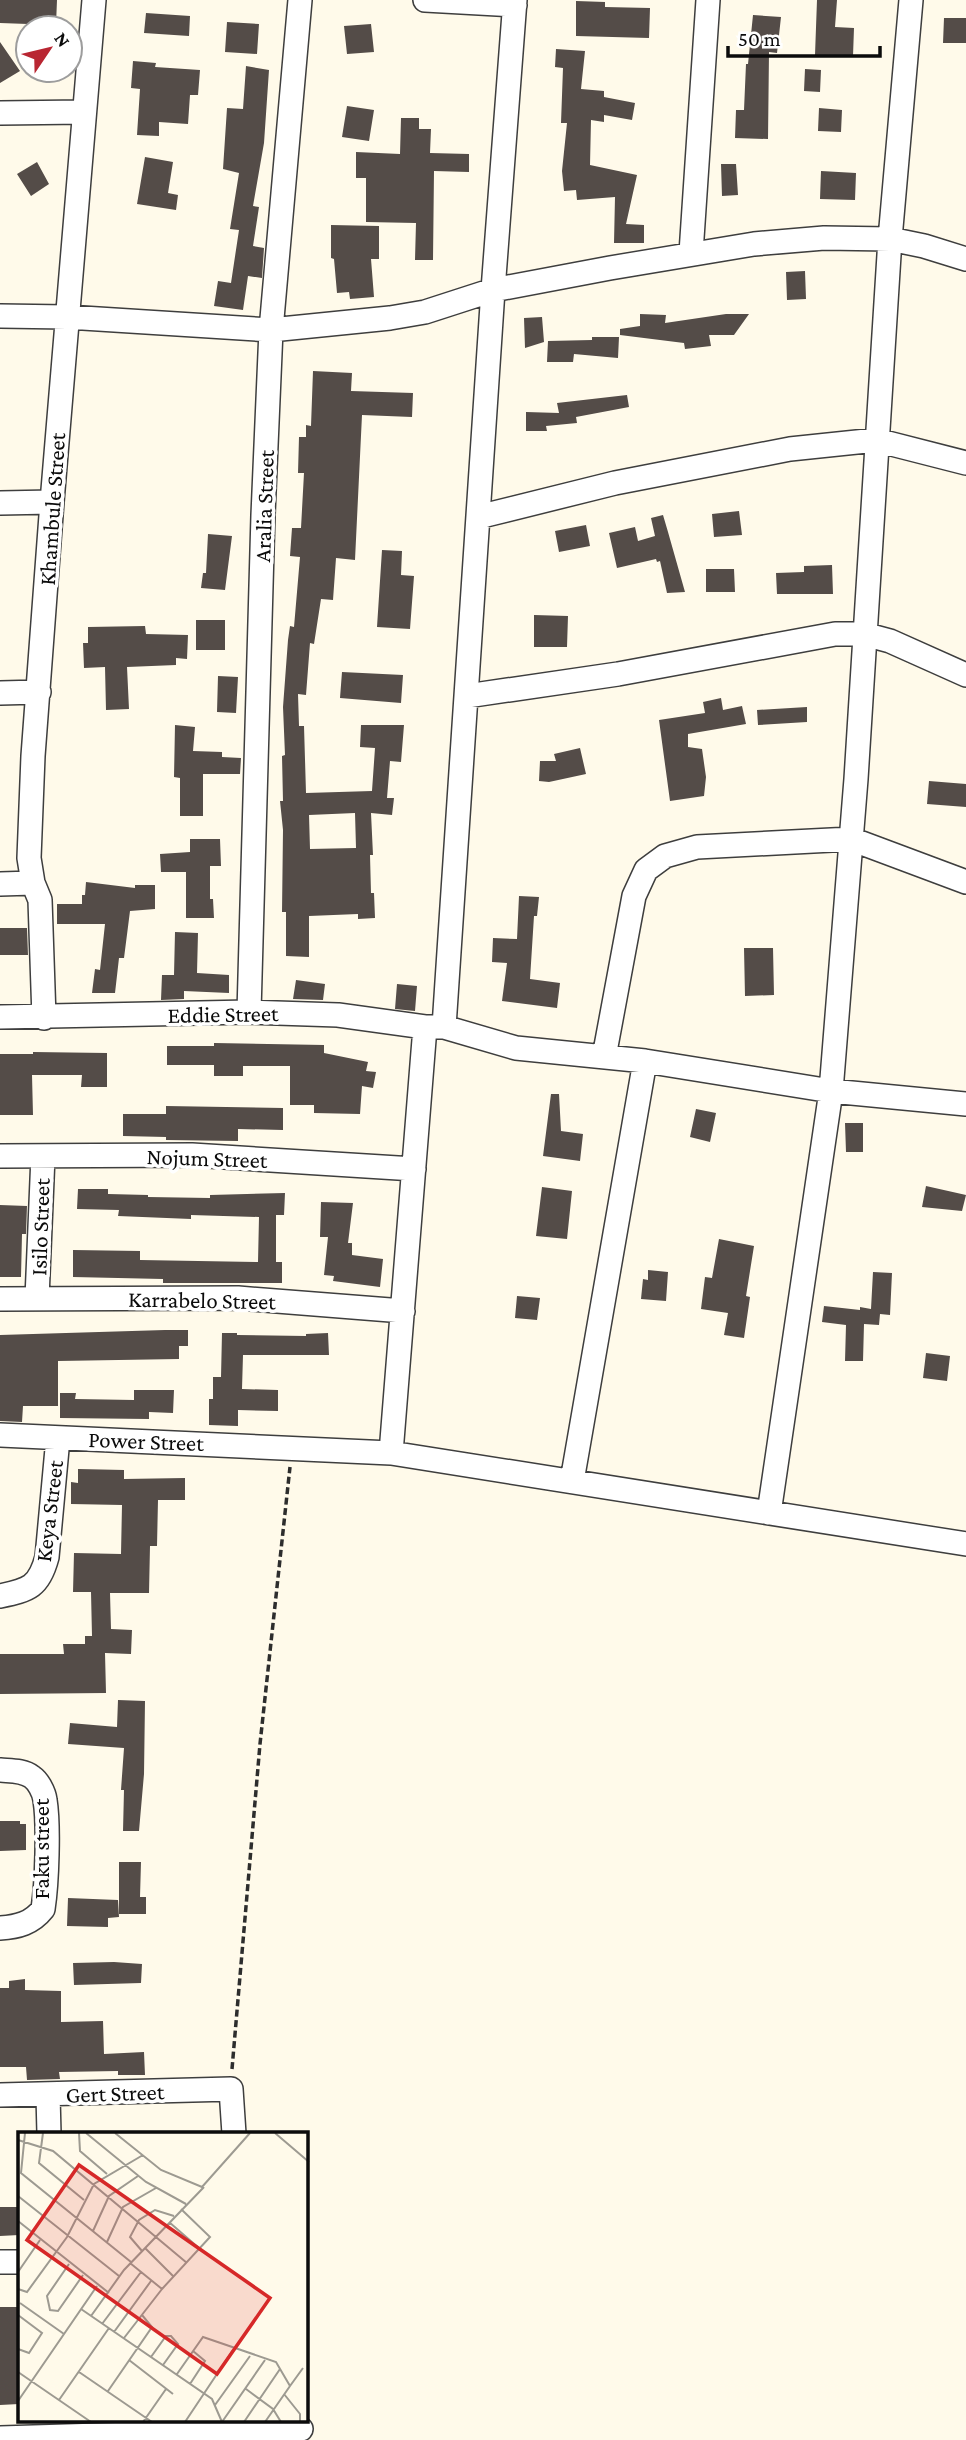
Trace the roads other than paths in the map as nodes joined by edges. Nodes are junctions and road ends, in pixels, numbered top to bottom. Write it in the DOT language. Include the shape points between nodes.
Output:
graph roads {
  1 [pos="94,0"];
  2 [pos="300,0"];
  3 [pos="425,0"];
  4 [pos="708,0"];
  5 [pos="911,0"];
  6 [pos="515,2"];
  7 [pos="84,112"];
  8 [pos="0,113"];
  9 [pos="890,239"];
  10 [pos="691,253"];
  11 [pos="966,259"];
  12 [pos="493,290"];
  13 [pos="0,316"];
  14 [pos="68,317"];
  15 [pos="271,330"];
  16 [pos="876,440"];
  17 [pos="966,463"];
  18 [pos="0,502"];
  19 [pos="52,502"];
  20 [pos="478,517"];
  21 [pos="864,634"];
  22 [pos="966,676"];
  23 [pos="39,692"];
  24 [pos="0,693"];
  25 [pos="467,696"];
  26 [pos="851,839"];
  27 [pos="33,883"];
  28 [pos="966,883"];
  29 [pos="0,884"];
  30 [pos="249,1012"];
  31 [pos="0,1017"];
  32 [pos="44,1018"];
  33 [pos="435,1027"];
  34 [pos="604,1057"];
  35 [pos="645,1061"];
  36 [pos="831,1091"];
  37 [pos="966,1104"];
  38 [pos="0,1156"];
  39 [pos="43,1156"];
  40 [pos="414,1170"];
  41 [pos="0,1298"];
  42 [pos="37,1298"];
  43 [pos="403,1311"];
  44 [pos="0,1435"];
  45 [pos="58,1438"];
  46 [pos="391,1453"];
  47 [pos="572,1482"];
  48 [pos="769,1513"];
  49 [pos="966,1544"];
  50 [pos="0,1596"];
  51 [pos="0,1770"];
  52 [pos="0,1928"];
  53 [pos="0,2095"];
  54 [pos="48,2095"];
  55 [pos="49,2132"];
  56 [pos="234,2132"];
  57 [pos="0,2262"];
  58 [pos="18,2262"];
  59 [pos="302,2430"];
  60 [pos="0,2438"];
  61 [pos="40,2439"];
  1 -- 7 [label="street, Khambule Street"];
  2 -- 15 [label="street, Aralia Street"];
  3 -- 6 [label="street"];
  4 -- 10 [label="street"];
  5 -- 9 [label="street"];
  6 -- 12 [label="street"];
  7 -- 8 [label="street"];
  7 -- 14 [label="street, Khambule Street"];
  9 -- 10 [label="street" via="824,238"];
  9 -- 11 [label="street"];
  9 -- 16 [label="street"];
  10 -- 12 [label="street"];
  12 -- 15 [label="street" via="425,312"];
  12 -- 20 [label="street"];
  13 -- 14 [label="street"];
  14 -- 15 [label="street"];
  14 -- 19 [label="street, Khambule Street"];
  15 -- 30 [label="street, Aralia Street"];
  16 -- 17 [label="street"];
  16 -- 20 [label="street" via="721,461"];
  16 -- 21 [label="street"];
  18 -- 19 [label="street"];
  19 -- 23 [label="street, Khambule Street"];
  20 -- 25 [label="street"];
  21 -- 22 [label="street" via="913,650"];
  21 -- 25 [label="street" via="808,639"];
  21 -- 26 [label="street"];
  23 -- 24 [label="street"];
  23 -- 27 [label="street, Khambule Street" via="29,846"];
  25 -- 33 [label="street"];
  26 -- 28 [label="street"];
  26 -- 34 [label="street" via="697,848 665,856 646,870 635,896"];
  26 -- 36 [label="street"];
  27 -- 29 [label="street"];
  27 -- 32 [label="street, Khambule Street" via="40,900"];
  30 -- 32 [label="street, Eddie Street"];
  30 -- 33 [label="street, Eddie Street" via="338,1015"];
  31 -- 32 [label="street, Eddie Street"];
  33 -- 34 [label="street, Eddie Street" via="516,1048"];
  33 -- 40 [label="street"];
  34 -- 35 [label="street, Eddie Street"];
  35 -- 36 [label="street, Eddie Street"];
  35 -- 47 [label="street"];
  36 -- 37 [label="street, Eddie Street"];
  36 -- 48 [label="street"];
  38 -- 39 [label="street, Nojum Street"];
  39 -- 40 [label="street, Nojum Street" via="192,1155"];
  39 -- 42 [label="street, Isilo Street"];
  40 -- 43 [label="street"];
  41 -- 42 [label="street, Karrabelo Street"];
  42 -- 43 [label="street, Karrabelo Street" via="238,1298"];
  43 -- 46 [label="street"];
  44 -- 45 [label="street, Power Street"];
  45 -- 46 [label="street, Power Street"];
  45 -- 50 [label="street, Keya Street" via="47,1558 40,1579 21,1591"];
  46 -- 47 [label="street, Power Street"];
  47 -- 48 [label="street, Power Street"];
  48 -- 49 [label="street, Power Street"];
  51 -- 52 [label="street, Faku street" via="31,1776 45,1797 46,1818 43,1909 31,1921"];
  53 -- 54 [label="street, Gert Street"];
  54 -- 55 [label="street"];
  54 -- 56 [label="street, Gert Street" via="231,2089"];
  57 -- 58 [label="street"];
  59 -- 61 [label="street"];
  60 -- 61 [label="street"];
}
